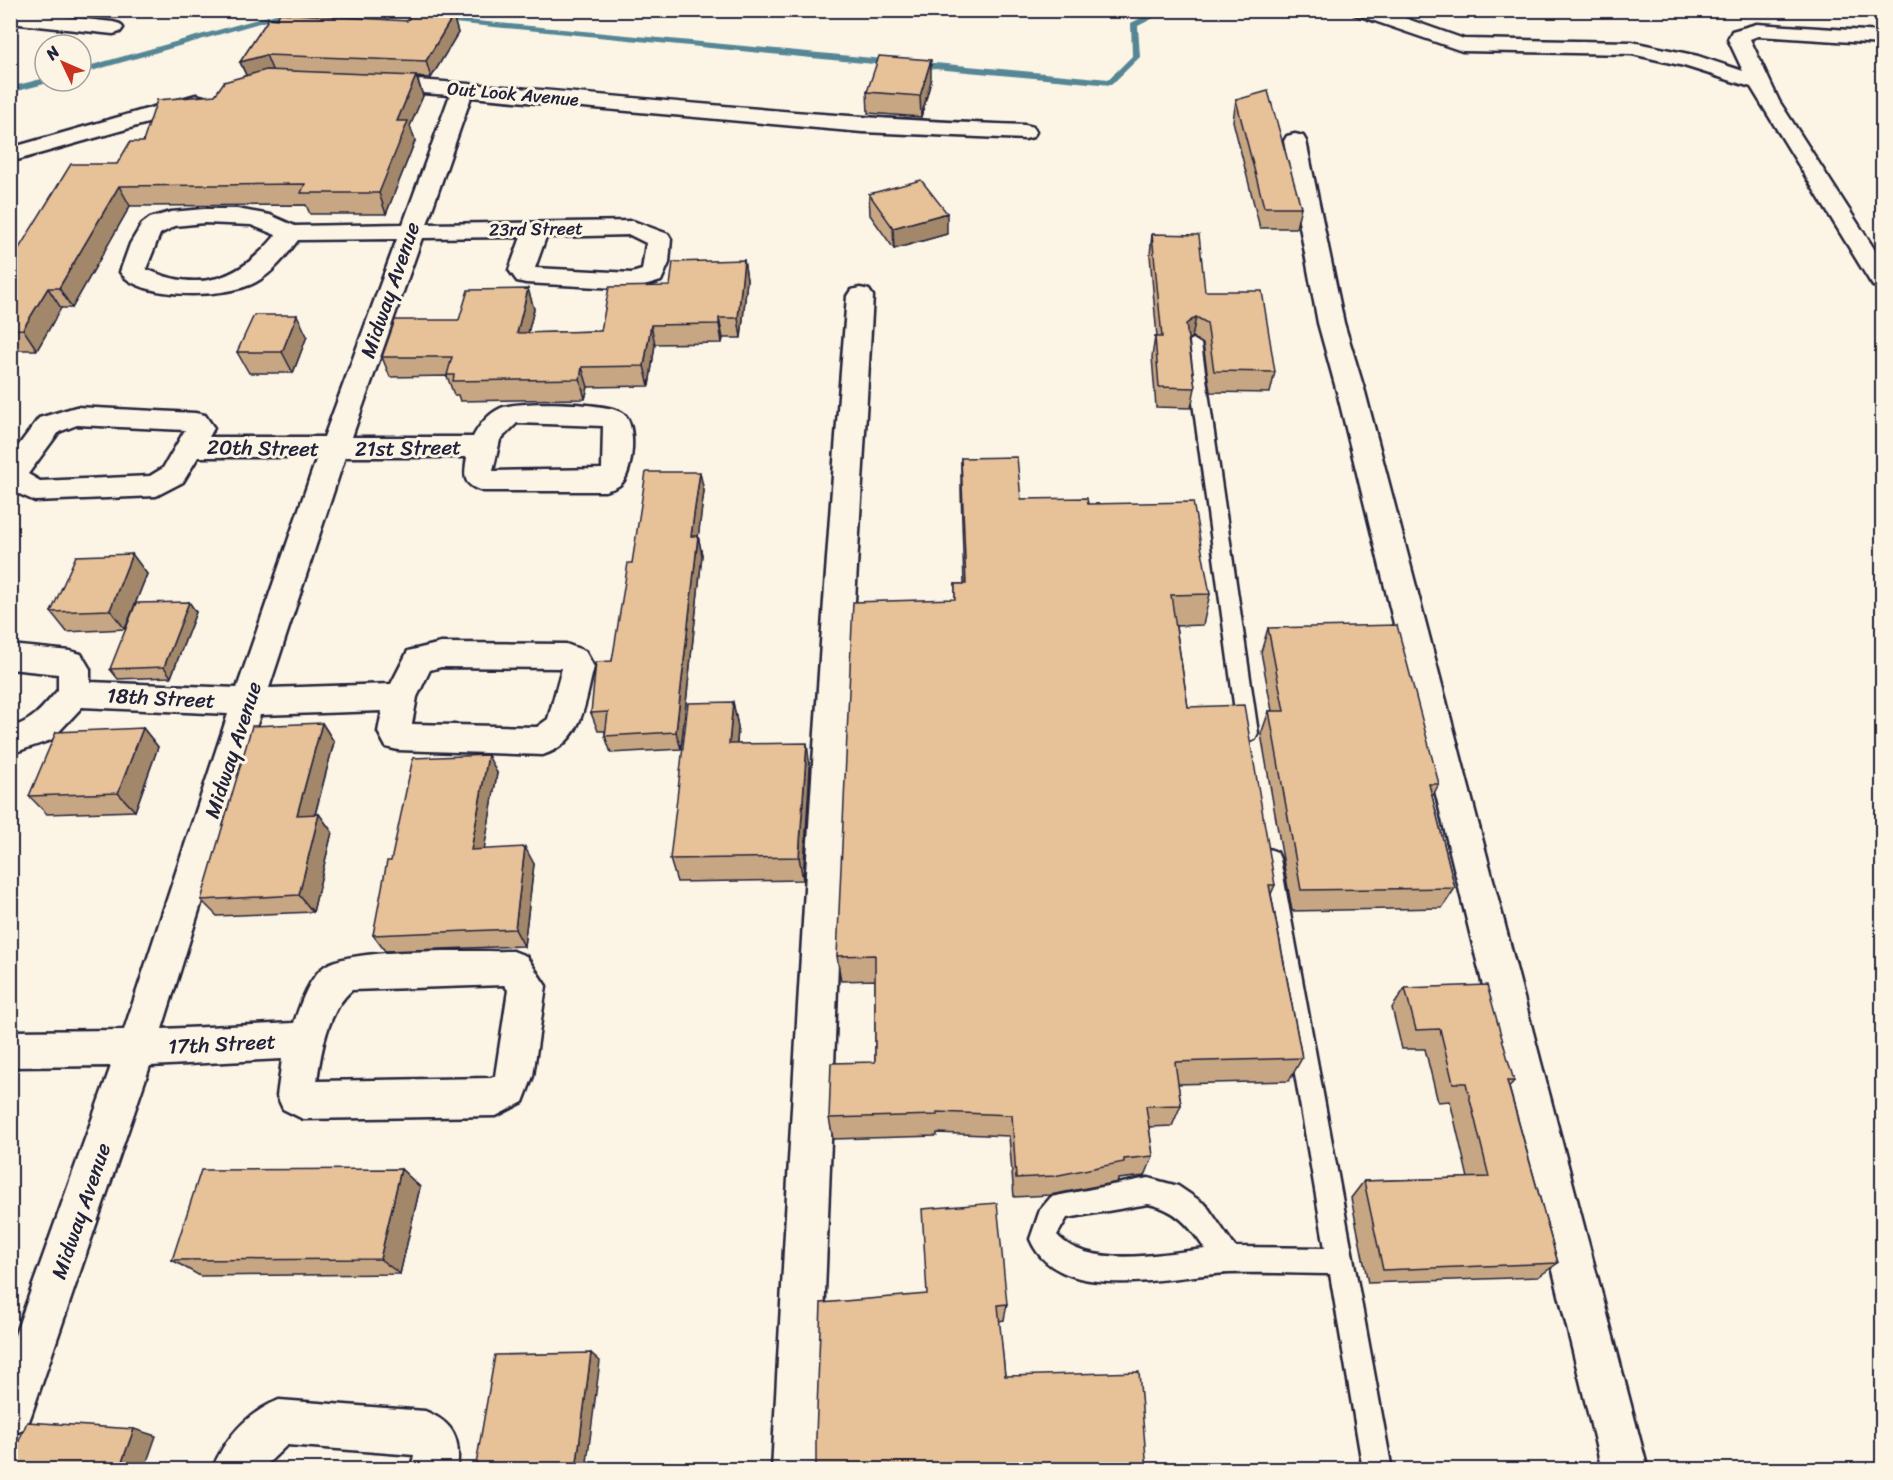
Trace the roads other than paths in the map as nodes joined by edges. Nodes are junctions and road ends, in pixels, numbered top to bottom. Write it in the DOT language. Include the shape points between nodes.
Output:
graph roads {
  1 [pos="1361,10"];
  2 [pos="10,17"];
  3 [pos="113,28"];
  4 [pos="1882,38"];
  5 [pos="358,83"];
  6 [pos="1760,83"];
  7 [pos="463,89"];
  8 [pos="216,97"];
  9 [pos="1025,132"];
  10 [pos="1295,141"];
  11 [pos="10,155"];
  12 [pos="411,230"];
  13 [pos="536,230"];
  14 [pos="291,233"];
  15 [pos="1882,280"];
  16 [pos="860,296"];
  17 [pos="1193,344"];
  18 [pos="191,447"];
  19 [pos="482,447"];
  20 [pos="334,449"];
  21 [pos="10,657"];
  22 [pos="74,694"];
  23 [pos="401,698"];
  24 [pos="248,702"];
  25 [pos="10,741"];
  26 [pos="1251,752"];
  27 [pos="1264,833"];
  28 [pos="307,1040"];
  29 [pos="137,1048"];
  30 [pos="10,1049"];
  31 [pos="1228,1260"];
  32 [pos="1342,1261"];
  33 [pos="10,1413"];
  34 [pos="234,1470"];
  35 [pos="434,1470"];
  36 [pos="795,1470"];
  37 [pos="1378,1470"];
  38 [pos="1625,1470"];
  1 -- 6 [label="street" via="1462,45 1632,48"];
  2 -- 3 [label="street"];
  4 -- 6 [label="street" via="1744,31 1739,39"];
  5 -- 7 [label="street, Out Look Avenue"];
  6 -- 15 [label="street"];
  7 -- 9 [label="street, Out Look Avenue" via="854,124"];
  7 -- 12 [label="street, Midway Avenue"];
  8 -- 11 [label="street"];
  10 -- 38 [label="street" via="1331,323"];
  12 -- 13 [label="street, 23rd Street"];
  12 -- 14 [label="street, 23rd Street"];
  12 -- 20 [label="street, Midway Avenue"];
  13 -- 13 [label="street, 23rd Street" via="522,270 533,277 634,281 652,275 657,263 659,239 633,228"];
  14 -- 14 [label="street" via="269,260 241,280 207,287 151,282 133,272 152,228 165,220 244,216"];
  16 -- 36 [label="street" via="820,901"];
  17 -- 26 [label="lane"];
  18 -- 18 [label="street" via="200,428 195,422 76,416 49,424 11,477 35,491 156,486 173,475"];
  18 -- 20 [label="street, 20th Street"];
  19 -- 19 [label="street" via="493,424 512,414 601,415 618,425 616,469 605,481 487,482 478,478"];
  19 -- 20 [label="street, 21st Street"];
  20 -- 24 [label="street, Midway Avenue"];
  21 -- 22 [label="street" via="70,663 74,669"];
  22 -- 24 [label="street, 18th Street"];
  22 -- 25 [label="street" via="36,735"];
  23 -- 23 [label="street" via="419,660 429,656 566,656 578,667 562,726 543,741 398,737 394,732"];
  23 -- 24 [label="street, 18th Street"];
  24 -- 29 [label="street, Midway Avenue"];
  27 -- 32 [label="lane"];
  28 -- 28 [label="street" via="296,1089 303,1100 496,1097 509,1089 514,1076 527,986 513,969 354,972 337,979 324,994"];
  28 -- 29 [label="street, 17th Street"];
  29 -- 30 [label="street, 17th Street"];
  29 -- 33 [label="street, Midway Avenue"];
  31 -- 31 [label="lane" via="1126,1270 1080,1265 1058,1256 1043,1239 1049,1219 1060,1206 1148,1191 1169,1195 1197,1214"];
  31 -- 32 [label="lane"];
  32 -- 37 [label="lane"];
  34 -- 35 [label="street" via="279,1422 425,1433 437,1448"];
}
